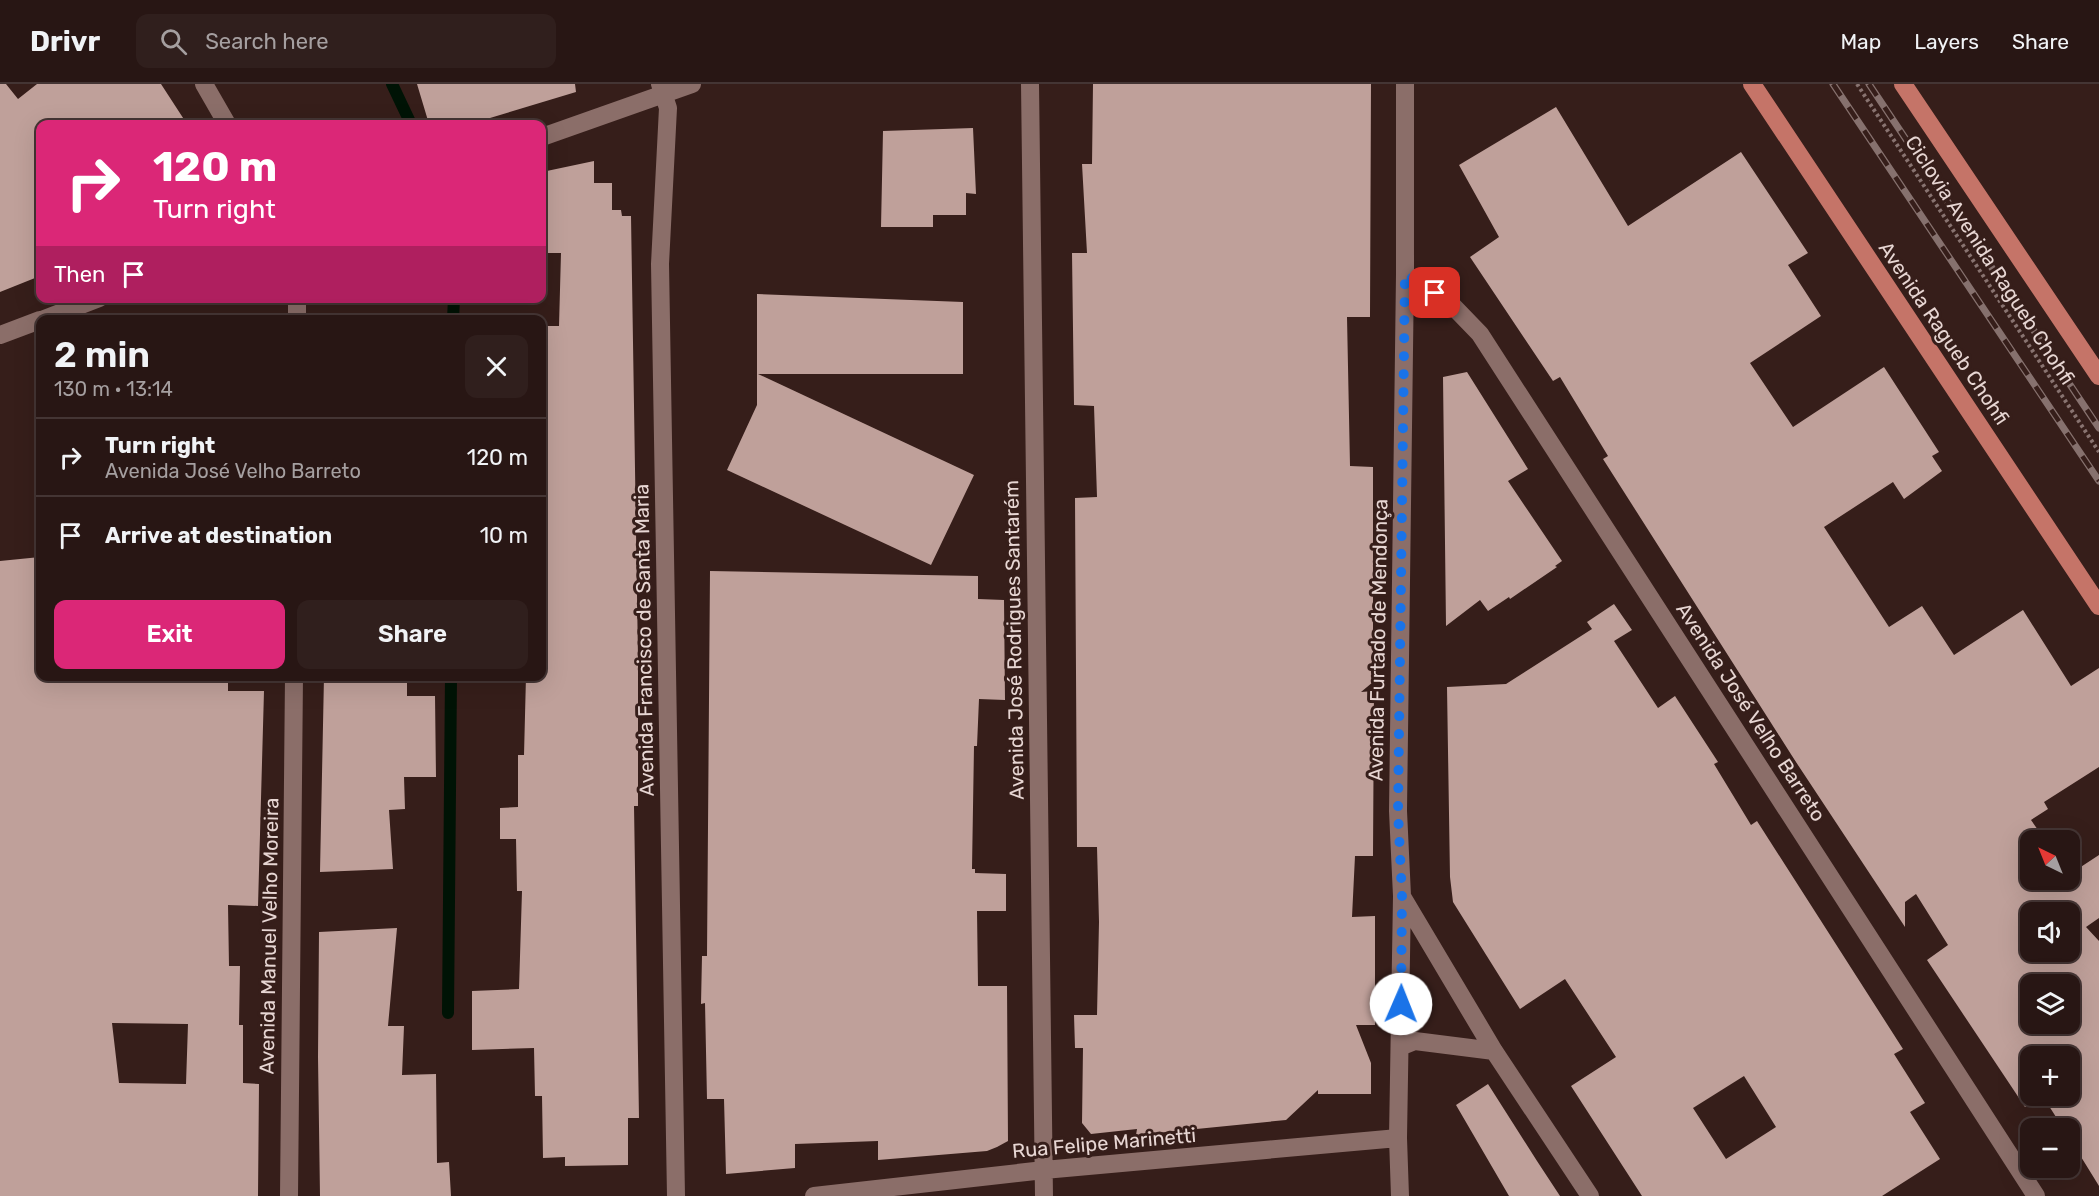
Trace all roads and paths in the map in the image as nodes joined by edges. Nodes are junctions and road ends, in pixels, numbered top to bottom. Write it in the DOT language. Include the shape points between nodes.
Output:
graph roads {
  1 [pos="204,84"];
  2 [pos="692,84"];
  3 [pos="1030,84"];
  4 [pos="1405,84"];
  5 [pos="1752,84"];
  6 [pos="1857,84"];
  7 [pos="1903,84"];
  8 [pos="662,89"];
  9 [pos="225,120"];
  10 [pos="546,135"];
  11 [pos="1405,274"];
  12 [pos="86,303"];
  13 [pos="54,315"];
  14 [pos="36,322"];
  15 [pos="0,335"];
  16 [pos="2099,376"];
  17 [pos="2099,452"];
  18 [pos="2099,606"];
  19 [pos="294,681"];
  20 [pos="1402,896"];
  21 [pos="1400,1047"];
  22 [pos="1494,1051"];
  23 [pos="1398,1138"];
  24 [pos="1044,1170"];
  25 [pos="289,1196"];
  26 [pos="676,1196"];
  27 [pos="814,1196"];
  28 [pos="1044,1196"];
  29 [pos="1400,1196"];
  30 [pos="1590,1196"];
  31 [pos="2036,1196"];
  1 -- 9 [label="street"];
  2 -- 8 [label="street"];
  3 -- 24 [label="street, Avenida José Rodrigues Santarém"];
  4 -- 11 [label="street, Avenida Furtado de Mendonça"];
  5 -- 18 [label="highway, Avenida Ragueb Chohfi"];
  6 -- 17 [label="path, Ciclovia Avenida Ragueb Chohfi"];
  7 -- 16 [label="highway"];
  8 -- 10 [label="street"];
  8 -- 26 [label="street, Avenida Francisco de Santa Maria" via="668,108 660,264"];
  11 -- 20 [label="street, Avenida Furtado de Mendonça" via="1398,811"];
  11 -- 31 [label="street, Avenida José Velho Barreto" via="1450,303 1480,334"];
  12 -- 13 [label="street"];
  14 -- 15 [label="street"];
  19 -- 25 [label="street, Avenida Manuel Velho Moreira"];
  20 -- 21 [label="street, Avenida Furtado de Mendonça"];
  20 -- 22 [label="street"];
  21 -- 22 [label="street" via="1415,1041"];
  21 -- 23 [label="street, Avenida Furtado de Mendonça"];
  22 -- 30 [label="street"];
  23 -- 24 [label="street, Rua Felipe Marinetti"];
  23 -- 29 [label="street, Avenida Furtado de Mendonça"];
  24 -- 27 [label="street, Rua Felipe Marinetti"];
  24 -- 28 [label="street, Avenida José Rodrigues Santarém"];
}
